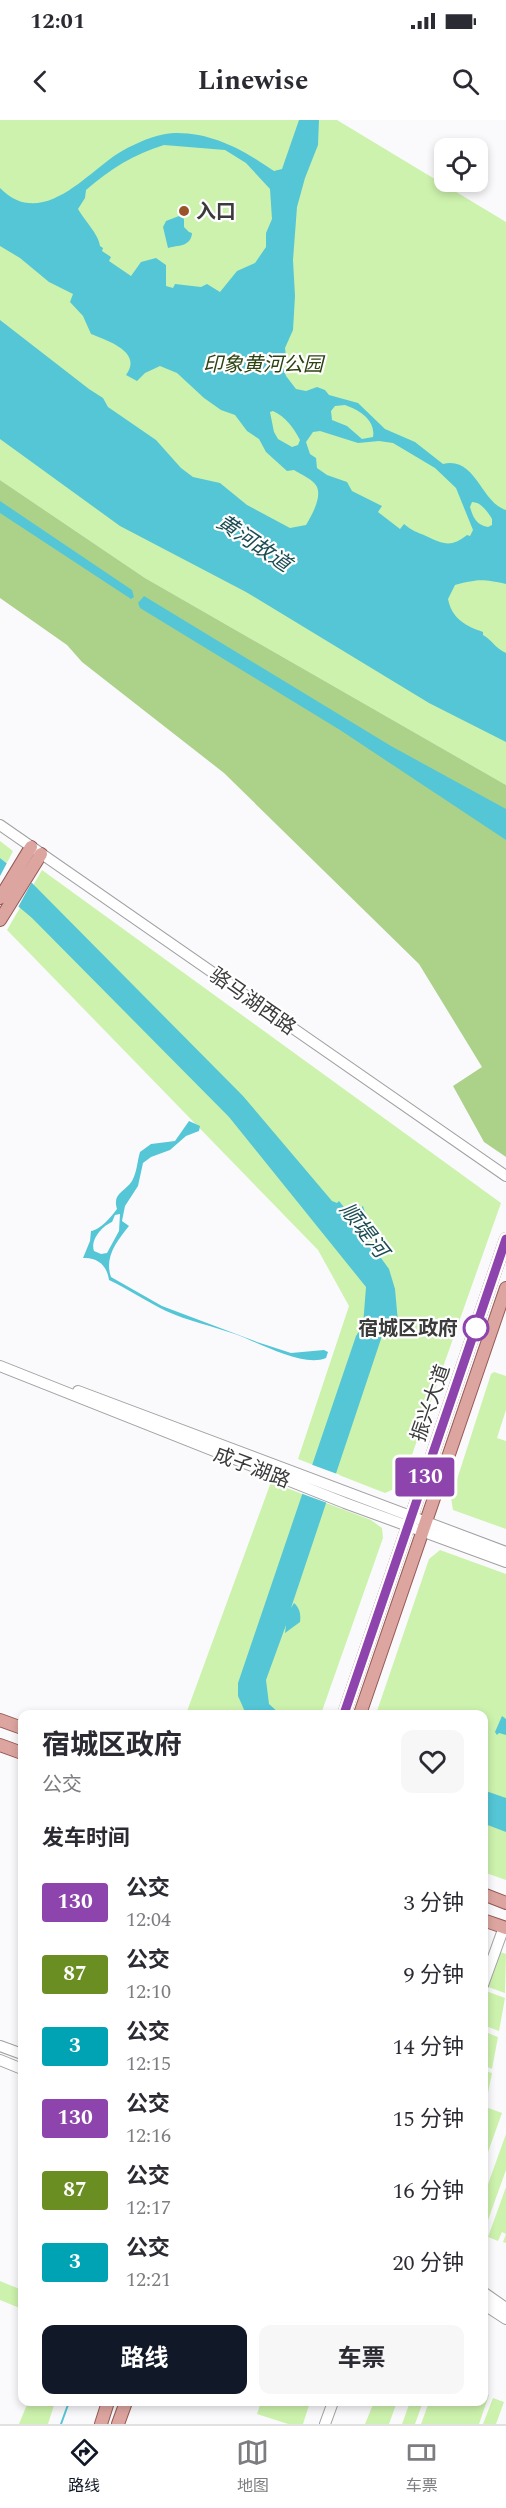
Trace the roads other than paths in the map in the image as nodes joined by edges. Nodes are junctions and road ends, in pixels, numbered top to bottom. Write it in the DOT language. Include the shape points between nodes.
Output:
graph roads {
  1 [pos="0,825"];
  2 [pos="36,851"];
  3 [pos="26,866"];
  4 [pos="0,898"];
  5 [pos="0,920"];
  6 [pos="506,1176"];
  7 [pos="506,1239"];
  8 [pos="506,1288"];
  9 [pos="0,1359"];
  10 [pos="0,1366"];
  11 [pos="296,1479"];
  12 [pos="410,1523"];
  13 [pos="424,1528"];
  14 [pos="506,1552"];
  15 [pos="506,1562"];
  16 [pos="345,1710"];
  17 [pos="361,1710"];
  18 [pos="0,1720"];
  19 [pos="18,1727"];
  20 [pos="0,1745"];
  21 [pos="18,1752"];
  22 [pos="488,1896"];
  23 [pos="506,1903"];
  24 [pos="488,1922"];
  25 [pos="505,1927"];
  26 [pos="488,1972"];
  27 [pos="0,2046"];
  28 [pos="18,2053"];
  29 [pos="0,2060"];
  30 [pos="18,2067"];
  31 [pos="488,2295"];
  32 [pos="488,2307"];
  33 [pos="506,2308"];
  34 [pos="506,2319"];
  35 [pos="107,2406"];
  36 [pos="125,2406"];
  37 [pos="332,2406"];
  38 [pos="100,2424"];
  39 [pos="118,2424"];
  40 [pos="325,2424"];
  1 -- 2 [label="street, 骆马湖西路"];
  2 -- 3 [label="main road"];
  2 -- 6 [label="street, 骆马湖西路"];
  3 -- 4 [label="main road"];
  3 -- 5 [label="main road"];
  7 -- 12 [label="main road, 振兴大道"];
  8 -- 13 [label="main road, 振兴大道"];
  9 -- 11 [label="street, 成子湖路"];
  10 -- 11 [label="street, 成子湖路"];
  11 -- 12 [label="street, 成子湖路"];
  12 -- 13 [label="street, 成子湖路"];
  12 -- 16 [label="main road, 振兴大道"];
  13 -- 14 [label="street, 成子湖路"];
  13 -- 15 [label="street, 成子湖路"];
  13 -- 17 [label="main road, 振兴大道"];
  18 -- 19 [label="main road"];
  20 -- 21 [label="main road"];
  22 -- 23 [label="main road"];
  24 -- 25 [label="main road"];
  25 -- 26 [label="street"];
  27 -- 28 [label="street"];
  29 -- 30 [label="street"];
  31 -- 33 [label="street"];
  32 -- 34 [label="street"];
  35 -- 38 [label="main road"];
  36 -- 39 [label="main road"];
  37 -- 40 [label="street"];
}
